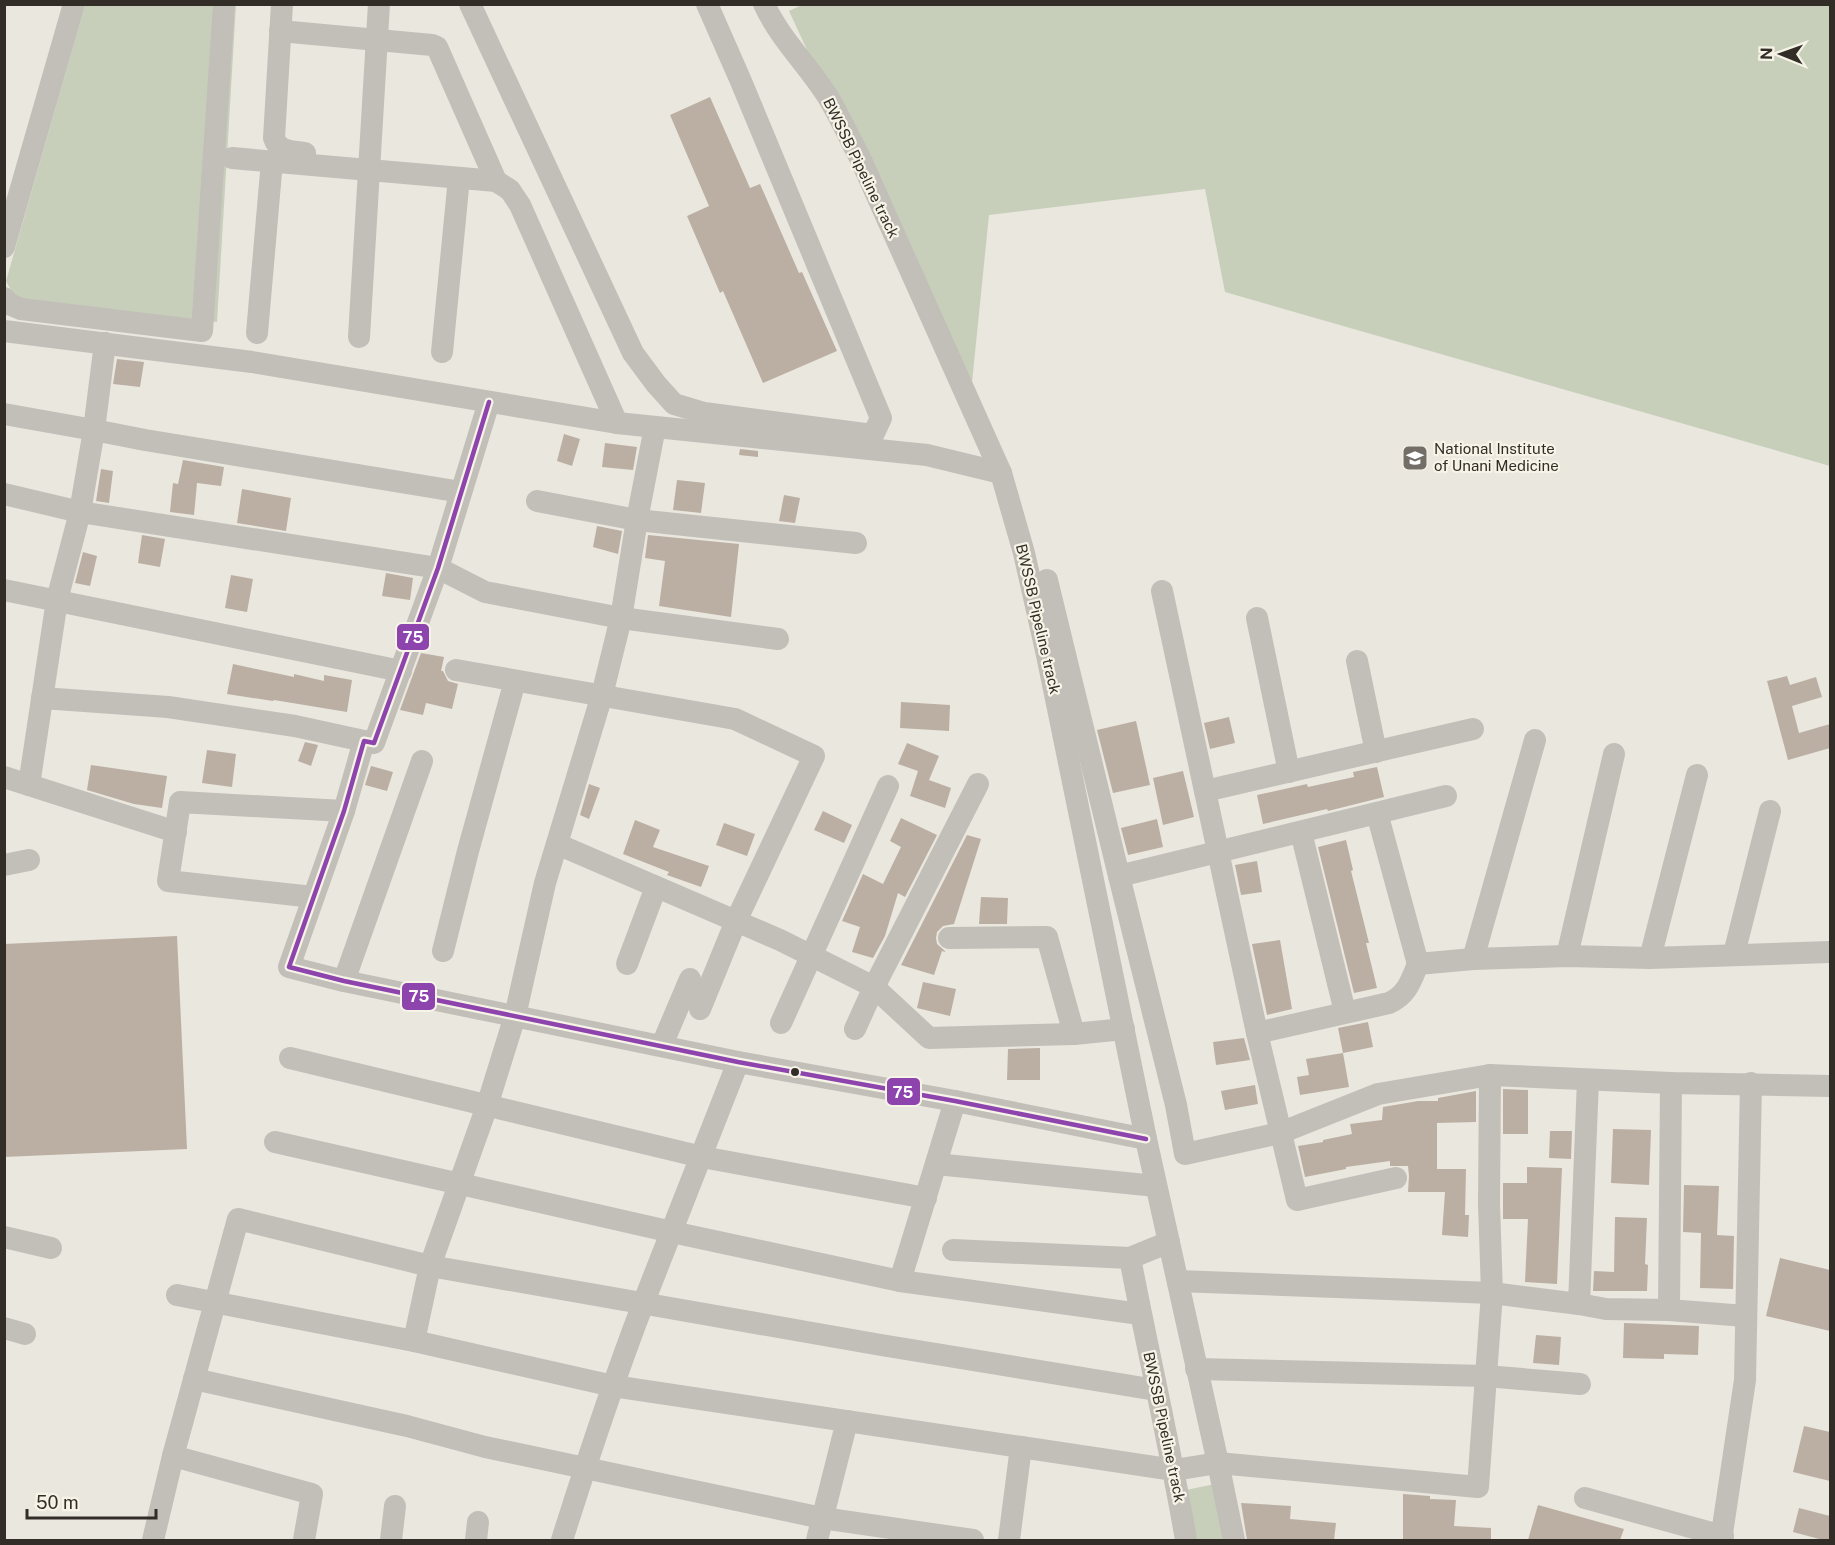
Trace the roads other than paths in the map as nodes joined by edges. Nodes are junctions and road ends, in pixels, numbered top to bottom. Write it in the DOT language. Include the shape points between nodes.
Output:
graph roads {
  1 [pos="74,4"];
  2 [pos="225,4"];
  3 [pos="282,4"];
  4 [pos="379,4"];
  5 [pos="470,4"];
  6 [pos="707,4"];
  7 [pos="764,4"];
  8 [pos="280,31"];
  9 [pos="376,39"];
  10 [pos="231,158"];
  11 [pos="272,161"];
  12 [pos="369,170"];
  13 [pos="459,178"];
  14 [pos="496,181"];
  15 [pos="4,247"];
  16 [pos="4,298"];
  17 [pos="4,331"];
  18 [pos="257,333"];
  19 [pos="359,338"];
  20 [pos="105,344"];
  21 [pos="442,352"];
  22 [pos="489,402"];
  23 [pos="4,414"];
  24 [pos="617,423"];
  25 [pos="655,428"];
  26 [pos="94,430"];
  27 [pos="1001,473"];
  28 [pos="461,492"];
  29 [pos="4,494"];
  30 [pos="537,501"];
  31 [pos="80,512"];
  32 [pos="637,520"];
  33 [pos="856,543"];
  34 [pos="438,568"];
  35 [pos="1047,580"];
  36 [pos="4,590"];
  37 [pos="1162,591"];
  38 [pos="57,600"];
  39 [pos="621,618"];
  40 [pos="1257,618"];
  41 [pos="778,639"];
  42 [pos="1357,661"];
  43 [pos="456,670"];
  44 [pos="401,671"];
  45 [pos="515,681"];
  46 [pos="602,695"];
  47 [pos="42,698"];
  48 [pos="1473,729"];
  49 [pos="1535,740"];
  50 [pos="364,741"];
  51 [pos="1376,752"];
  52 [pos="1614,754"];
  53 [pos="422,761"];
  54 [pos="1288,772"];
  55 [pos="1697,776"];
  56 [pos="4,777"];
  57 [pos="978,784"];
  58 [pos="29,785"];
  59 [pos="888,786"];
  60 [pos="1205,791"];
  61 [pos="1446,796"];
  62 [pos="344,811"];
  63 [pos="1770,811"];
  64 [pos="1377,813"];
  65 [pos="1301,831"];
  66 [pos="176,832"];
  67 [pos="557,844"];
  68 [pos="1218,851"];
  69 [pos="29,860"];
  70 [pos="4,865"];
  71 [pos="1119,876"];
  72 [pos="656,887"];
  73 [pos="313,897"];
  74 [pos="736,921"];
  75 [pos="949,938"];
  76 [pos="443,951"];
  77 [pos="1830,951"];
  78 [pos="1734,954"];
  79 [pos="812,955"];
  80 [pos="1567,956"];
  81 [pos="1650,958"];
  82 [pos="1473,959"];
  83 [pos="627,964"];
  84 [pos="1418,964"];
  85 [pos="690,979"];
  86 [pos="344,981"];
  87 [pos="874,987"];
  88 [pos="700,1009"];
  89 [pos="1345,1012"];
  90 [pos="515,1016"];
  91 [pos="781,1023"];
  92 [pos="855,1029"];
  93 [pos="1124,1029"];
  94 [pos="1257,1033"];
  95 [pos="1074,1034"];
  96 [pos="662,1045"];
  97 [pos="290,1058"];
  98 [pos="738,1062"];
  99 [pos="1490,1075"];
  100 [pos="1588,1080"];
  101 [pos="1671,1083"];
  102 [pos="1752,1083"];
  103 [pos="1830,1086"];
  104 [pos="955,1101"];
  105 [pos="487,1106"];
  106 [pos="1176,1106"];
  107 [pos="1141,1114"];
  108 [pos="1281,1133"];
  109 [pos="1146,1139"];
  110 [pos="275,1142"];
  111 [pos="702,1157"];
  112 [pos="936,1164"];
  113 [pos="1396,1178"];
  114 [pos="460,1184"];
  115 [pos="1156,1186"];
  116 [pos="926,1198"];
  117 [pos="672,1232"];
  118 [pos="4,1237"];
  119 [pos="1169,1242"];
  120 [pos="51,1248"];
  121 [pos="953,1250"];
  122 [pos="1130,1258"];
  123 [pos="430,1266"];
  124 [pos="900,1281"];
  125 [pos="1178,1281"];
  126 [pos="1492,1293"];
  127 [pos="177,1295"];
  128 [pos="215,1301"];
  129 [pos="643,1304"];
  130 [pos="1579,1304"];
  131 [pos="1669,1310"];
  132 [pos="1140,1314"];
  133 [pos="1745,1316"];
  134 [pos="414,1341"];
  135 [pos="1196,1369"];
  136 [pos="1486,1376"];
  137 [pos="194,1378"];
  138 [pos="1580,1384"];
  139 [pos="614,1386"];
  140 [pos="1156,1390"];
  141 [pos="847,1421"];
  142 [pos="1021,1448"];
  143 [pos="173,1456"];
  144 [pos="1218,1463"];
  145 [pos="585,1468"];
  146 [pos="1174,1470"];
  147 [pos="1585,1498"];
  148 [pos="395,1506"];
  149 [pos="822,1518"];
  150 [pos="1722,1538"];
  151 [pos="153,1540"];
  152 [pos="304,1540"];
  153 [pos="391,1540"];
  154 [pos="562,1540"];
  155 [pos="816,1540"];
  156 [pos="973,1540"];
  157 [pos="1009,1540"];
  158 [pos="1186,1540"];
  159 [pos="1234,1540"];
  1 -- 15 [label="street"];
  2 -- 16 [label="street" via="202,331 21,309"];
  3 -- 8 [label="street"];
  4 -- 9 [label="street"];
  5 -- 6 [label="street" via="633,353 674,404 704,413 873,435 881,418"];
  7 -- 27 [label="street, BWSSB Pipeline track" via="776,28 840,118"];
  8 -- 9 [label="street"];
  8 -- 12 [label="street" via="276,144 285,150 351,159"];
  9 -- 12 [label="street"];
  9 -- 14 [label="street" via="437,47"];
  10 -- 11 [label="street"];
  11 -- 12 [label="street"];
  11 -- 18 [label="street"];
  12 -- 13 [label="street"];
  12 -- 19 [label="street"];
  13 -- 14 [label="street"];
  13 -- 21 [label="street"];
  14 -- 24 [label="street" via="510,190 520,205"];
  17 -- 20 [label="street"];
  20 -- 22 [label="street" via="252,362"];
  20 -- 26 [label="street"];
  22 -- 24 [label="street"];
  22 -- 28 [label="street"];
  23 -- 26 [label="street"];
  24 -- 25 [label="street"];
  25 -- 27 [label="street" via="927,455"];
  25 -- 32 [label="street"];
  26 -- 28 [label="street"];
  26 -- 31 [label="street"];
  27 -- 93 [label="street, BWSSB Pipeline track" via="1032,582"];
  28 -- 34 [label="street"];
  29 -- 31 [label="street"];
  30 -- 32 [label="street"];
  31 -- 34 [label="street"];
  31 -- 38 [label="street"];
  32 -- 33 [label="street"];
  32 -- 39 [label="street"];
  34 -- 39 [label="street" via="485,592"];
  34 -- 44 [label="street"];
  35 -- 71 [label="street"];
  36 -- 38 [label="street"];
  37 -- 60 [label="street"];
  38 -- 44 [label="street"];
  38 -- 47 [label="street"];
  39 -- 41 [label="street"];
  39 -- 46 [label="street"];
  40 -- 54 [label="street"];
  42 -- 51 [label="street"];
  43 -- 45 [label="street"];
  44 -- 50 [label="street" via="374,743"];
  45 -- 46 [label="street"];
  45 -- 76 [label="street"];
  46 -- 67 [label="street"];
  46 -- 74 [label="street" via="735,719 814,756"];
  47 -- 50 [label="street" via="168,707"];
  47 -- 58 [label="street"];
  48 -- 51 [label="street"];
  49 -- 82 [label="street"];
  50 -- 62 [label="street"];
  51 -- 54 [label="street"];
  52 -- 80 [label="street"];
  53 -- 86 [label="street"];
  54 -- 60 [label="street"];
  55 -- 81 [label="street"];
  56 -- 58 [label="street"];
  57 -- 87 [label="street"];
  58 -- 66 [label="street"];
  59 -- 79 [label="street"];
  60 -- 68 [label="street"];
  61 -- 64 [label="street"];
  62 -- 66 [label="street" via="180,802"];
  62 -- 73 [label="street"];
  63 -- 78 [label="street"];
  64 -- 65 [label="street"];
  64 -- 84 [label="street"];
  65 -- 68 [label="street"];
  65 -- 89 [label="street"];
  66 -- 73 [label="street" via="168,881"];
  67 -- 72 [label="street"];
  67 -- 90 [label="street"];
  68 -- 71 [label="street"];
  68 -- 94 [label="street"];
  69 -- 70 [label="street"];
  71 -- 106 [label="street"];
  72 -- 74 [label="street"];
  72 -- 83 [label="street"];
  73 -- 86 [label="street" via="289,967"];
  74 -- 79 [label="street"];
  74 -- 88 [label="street"];
  75 -- 95 [label="street" via="1047,938"];
  77 -- 78 [label="street"];
  78 -- 81 [label="street"];
  79 -- 87 [label="street"];
  79 -- 91 [label="street"];
  80 -- 81 [label="street"];
  80 -- 82 [label="street"];
  82 -- 84 [label="street"];
  84 -- 89 [label="street" via="1406,991 1396,1000"];
  85 -- 96 [label="street"];
  86 -- 90 [label="street"];
  87 -- 92 [label="street"];
  87 -- 95 [label="street" via="930,1038"];
  89 -- 94 [label="street"];
  90 -- 96 [label="street"];
  90 -- 105 [label="street"];
  93 -- 95 [label="street"];
  93 -- 107 [label="street, BWSSB Pipeline track"];
  94 -- 108 [label="street"];
  96 -- 98 [label="street"];
  97 -- 105 [label="street"];
  98 -- 104 [label="street"];
  98 -- 111 [label="street"];
  99 -- 100 [label="street"];
  99 -- 108 [label="street" via="1378,1094"];
  99 -- 126 [label="street"];
  100 -- 101 [label="street"];
  100 -- 130 [label="street"];
  101 -- 102 [label="street"];
  101 -- 131 [label="street"];
  102 -- 103 [label="street"];
  102 -- 133 [label="street"];
  104 -- 109 [label="street"];
  104 -- 112 [label="street"];
  105 -- 111 [label="street"];
  105 -- 114 [label="street"];
  106 -- 107 [label="street"];
  106 -- 108 [label="street" via="1185,1154"];
  107 -- 109 [label="street, BWSSB Pipeline track"];
  108 -- 113 [label="street" via="1296,1200"];
  109 -- 115 [label="street, BWSSB Pipeline track"];
  110 -- 114 [label="street"];
  111 -- 116 [label="street"];
  111 -- 117 [label="street"];
  112 -- 115 [label="street"];
  112 -- 116 [label="street"];
  114 -- 117 [label="street"];
  114 -- 123 [label="street"];
  115 -- 119 [label="street, BWSSB Pipeline track"];
  116 -- 124 [label="street"];
  117 -- 124 [label="street"];
  117 -- 129 [label="street"];
  118 -- 120 [label="street"];
  119 -- 122 [label="street"];
  119 -- 125 [label="street, BWSSB Pipeline track"];
  121 -- 122 [label="street"];
  122 -- 132 [label="street, BWSSB Pipeline track"];
  123 -- 128 [label="street" via="238,1219"];
  123 -- 129 [label="street"];
  123 -- 134 [label="street"];
  124 -- 132 [label="street"];
  125 -- 126 [label="street"];
  125 -- 135 [label="street, BWSSB Pipeline track"];
  126 -- 130 [label="street"];
  126 -- 136 [label="street"];
  127 -- 128 [label="street"];
  128 -- 134 [label="street"];
  128 -- 137 [label="street"];
  129 -- 139 [label="street"];
  129 -- 140 [label="street"];
  130 -- 131 [label="street" via="1606,1309"];
  131 -- 133 [label="street"];
  132 -- 140 [label="street, BWSSB Pipeline track"];
  133 -- 150 [label="street" via="1745,1380"];
  134 -- 139 [label="street"];
  135 -- 136 [label="street"];
  135 -- 144 [label="street, BWSSB Pipeline track"];
  136 -- 138 [label="street"];
  136 -- 144 [label="street" via="1478,1487"];
  137 -- 143 [label="street"];
  137 -- 145 [label="street"];
  139 -- 141 [label="street"];
  139 -- 145 [label="street"];
  140 -- 146 [label="street, BWSSB Pipeline track"];
  141 -- 142 [label="street"];
  141 -- 149 [label="street"];
  142 -- 146 [label="street"];
  142 -- 157 [label="street"];
  143 -- 151 [label="street"];
  143 -- 152 [label="street" via="312,1494"];
  144 -- 146 [label="street"];
  144 -- 159 [label="street, BWSSB Pipeline track"];
  145 -- 149 [label="street"];
  145 -- 154 [label="street"];
  146 -- 158 [label="street, BWSSB Pipeline track"];
  147 -- 150 [label="street"];
  148 -- 153 [label="street"];
  149 -- 155 [label="street"];
  149 -- 156 [label="street"];
}
